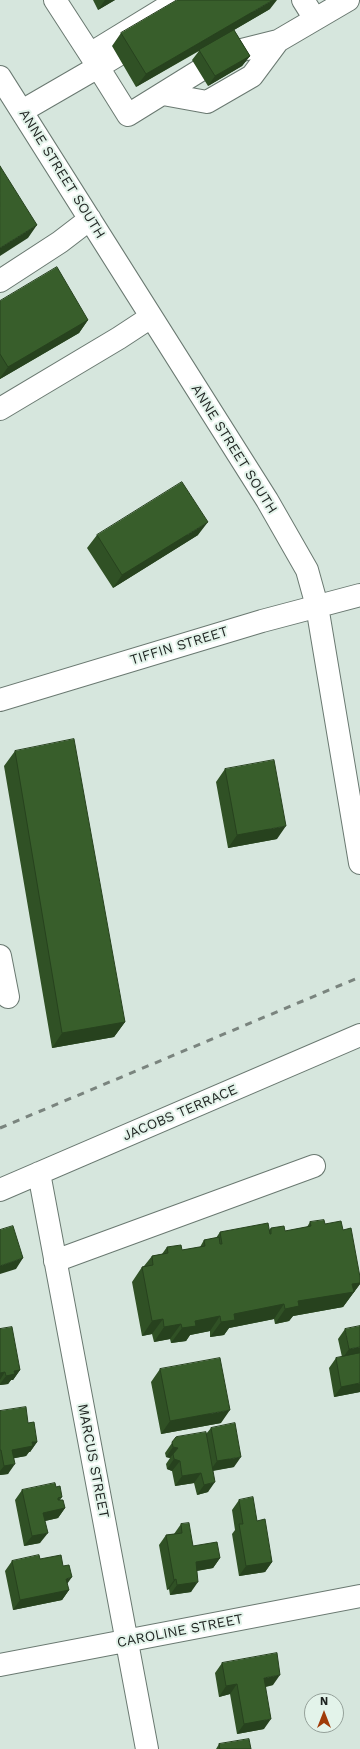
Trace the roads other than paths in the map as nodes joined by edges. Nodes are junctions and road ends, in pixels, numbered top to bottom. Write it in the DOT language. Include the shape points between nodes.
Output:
graph roads {
  1 [pos="55,0"];
  2 [pos="178,0"];
  3 [pos="303,0"];
  4 [pos="348,0"];
  5 [pos="316,19"];
  6 [pos="278,41"];
  7 [pos="234,52"];
  8 [pos="118,55"];
  9 [pos="94,60"];
  10 [pos="199,71"];
  11 [pos="0,77"];
  12 [pos="163,94"];
  13 [pos="12,106"];
  14 [pos="90,218"];
  15 [pos="0,281"];
  16 [pos="151,317"];
  17 [pos="0,409"];
  18 [pos="360,596"];
  19 [pos="317,606"];
  20 [pos="0,700"];
  21 [pos="360,863"];
  22 [pos="0,956"];
  23 [pos="8,997"];
  24 [pos="360,1035"];
  25 [pos="314,1166"];
  26 [pos="39,1173"];
  27 [pos="0,1190"];
  28 [pos="55,1261"];
  29 [pos="360,1596"];
  30 [pos="126,1642"];
  31 [pos="0,1665"];
  32 [pos="147,1749"];
  1 -- 9 [label="street"];
  2 -- 9 [label="street"];
  3 -- 5 [label="street"];
  4 -- 5 [label="street"];
  5 -- 6 [label="street"];
  6 -- 7 [label="street"];
  6 -- 12 [label="street" via="252,76 207,102"];
  8 -- 9 [label="street"];
  9 -- 12 [label="street" via="128,115"];
  9 -- 13 [label="street"];
  10 -- 12 [label="street"];
  11 -- 13 [label="street, ANNE STREET SOUTH"];
  13 -- 14 [label="street, ANNE STREET SOUTH"];
  14 -- 15 [label="street" via="60,242"];
  14 -- 16 [label="street, ANNE STREET SOUTH"];
  16 -- 17 [label="street"];
  16 -- 19 [label="street, ANNE STREET SOUTH" via="267,500 307,570"];
  18 -- 19 [label="street, TIFFIN STREET"];
  19 -- 20 [label="street, TIFFIN STREET" via="262,620"];
  19 -- 21 [label="street, ANNE STREET SOUTH"];
  22 -- 23 [label="street"];
  24 -- 26 [label="street, JACOBS TERRACE"];
  25 -- 28 [label="street"];
  26 -- 27 [label="street, JACOBS TERRACE"];
  26 -- 28 [label="street, MARCUS STREET"];
  28 -- 30 [label="street, MARCUS STREET"];
  29 -- 30 [label="street, CAROLINE STREET"];
  30 -- 31 [label="street, CAROLINE STREET"];
  30 -- 32 [label="street, MARCUS STREET"];
}
